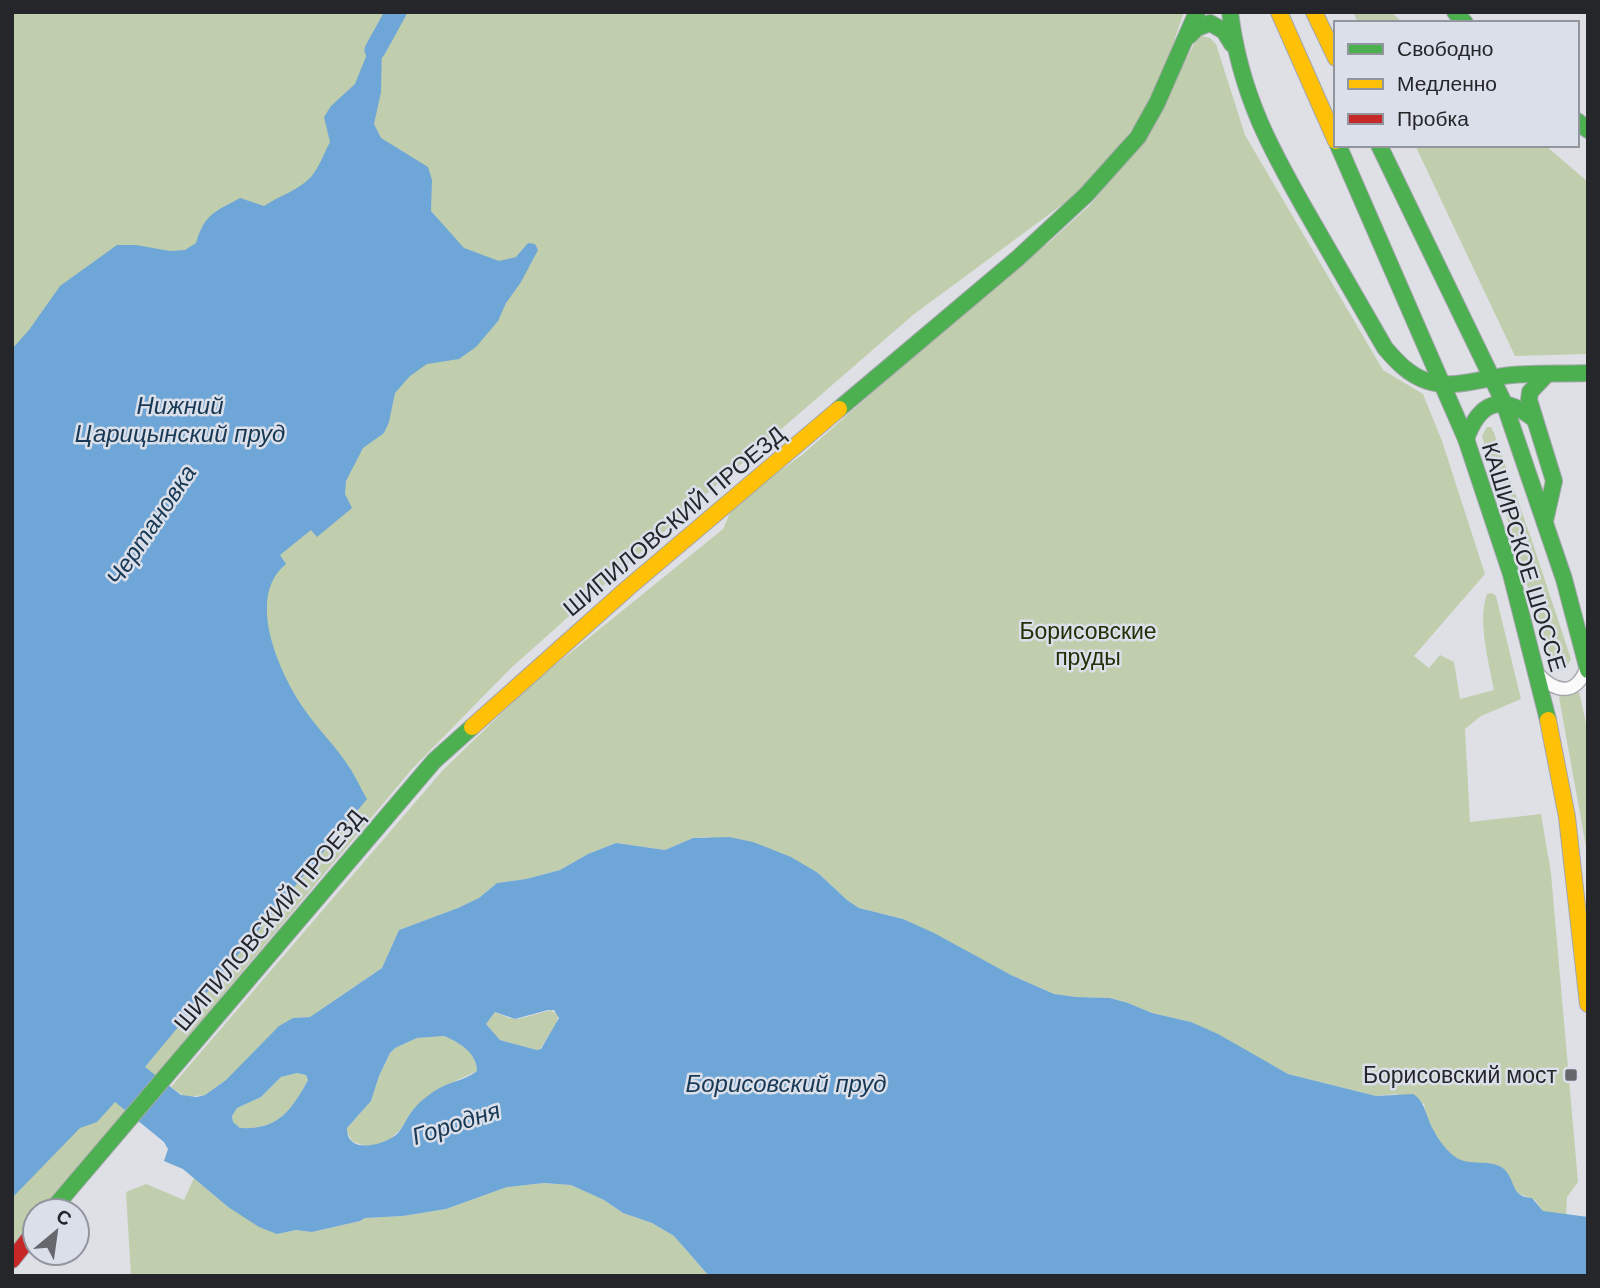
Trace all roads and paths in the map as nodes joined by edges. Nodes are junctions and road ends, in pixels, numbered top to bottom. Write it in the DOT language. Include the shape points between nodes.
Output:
graph roads {
  1 [pos="1197,12"];
  2 [pos="1230,12"];
  3 [pos="1279,12"];
  4 [pos="1314,12"];
  5 [pos="1187,38"];
  6 [pos="1232,44"];
  7 [pos="1334,54"];
  8 [pos="1334,136"];
  9 [pos="1339,147"];
  10 [pos="1379,147"];
  11 [pos="1588,373"];
  12 [pos="1547,374"];
  13 [pos="1492,378"];
  14 [pos="1442,386"];
  15 [pos="1504,403"];
  16 [pos="1533,418"];
  17 [pos="1465,439"];
  18 [pos="1545,521"];
  19 [pos="1587,668"];
  20 [pos="1535,671"];
  21 [pos="1588,1004"];
  22 [pos="63,1197"];
  1 -- 5 [label="main road, ШИПИЛОВСКИЙ ПРОЕЗД"];
  2 -- 6 [label="main road"];
  3 -- 8 [label="main road, КАШИРСКОЕ ШОССЕ"];
  4 -- 7 [label="main road"];
  5 -- 6 [label="main road" via="1210,23 1224,30"];
  5 -- 22 [label="main road, ШИПИЛОВСКИЙ ПРОЕЗД" via="1138,136 1086,195 629,587 434,761"];
  6 -- 14 [label="main road" via="1272,153 1385,348 1409,373"];
  9 -- 14 [label="main road, КАШИРСКОЕ ШОССЕ"];
  10 -- 13 [label="main road, КАШИРСКОЕ ШОССЕ"];
  11 -- 12 [label="main road"];
  12 -- 13 [label="main road"];
  12 -- 16 [label="main road" via="1530,392"];
  13 -- 14 [label="main road"];
  13 -- 15 [label="main road, КАШИРСКОЕ ШОССЕ"];
  14 -- 17 [label="main road, КАШИРСКОЕ ШОССЕ"];
  15 -- 16 [label="main road"];
  15 -- 17 [label="main road" via="1475,417"];
  15 -- 18 [label="main road, КАШИРСКОЕ ШОССЕ"];
  16 -- 18 [label="main road" via="1554,481"];
  17 -- 20 [label="main road, КАШИРСКОЕ ШОССЕ" via="1511,574"];
  18 -- 19 [label="main road, КАШИРСКОЕ ШОССЕ"];
  19 -- 20 [label="street" via="1579,684 1563,689 1547,684"];
  20 -- 21 [label="main road, КАШИРСКОЕ ШОССЕ" via="1567,817"];
}
